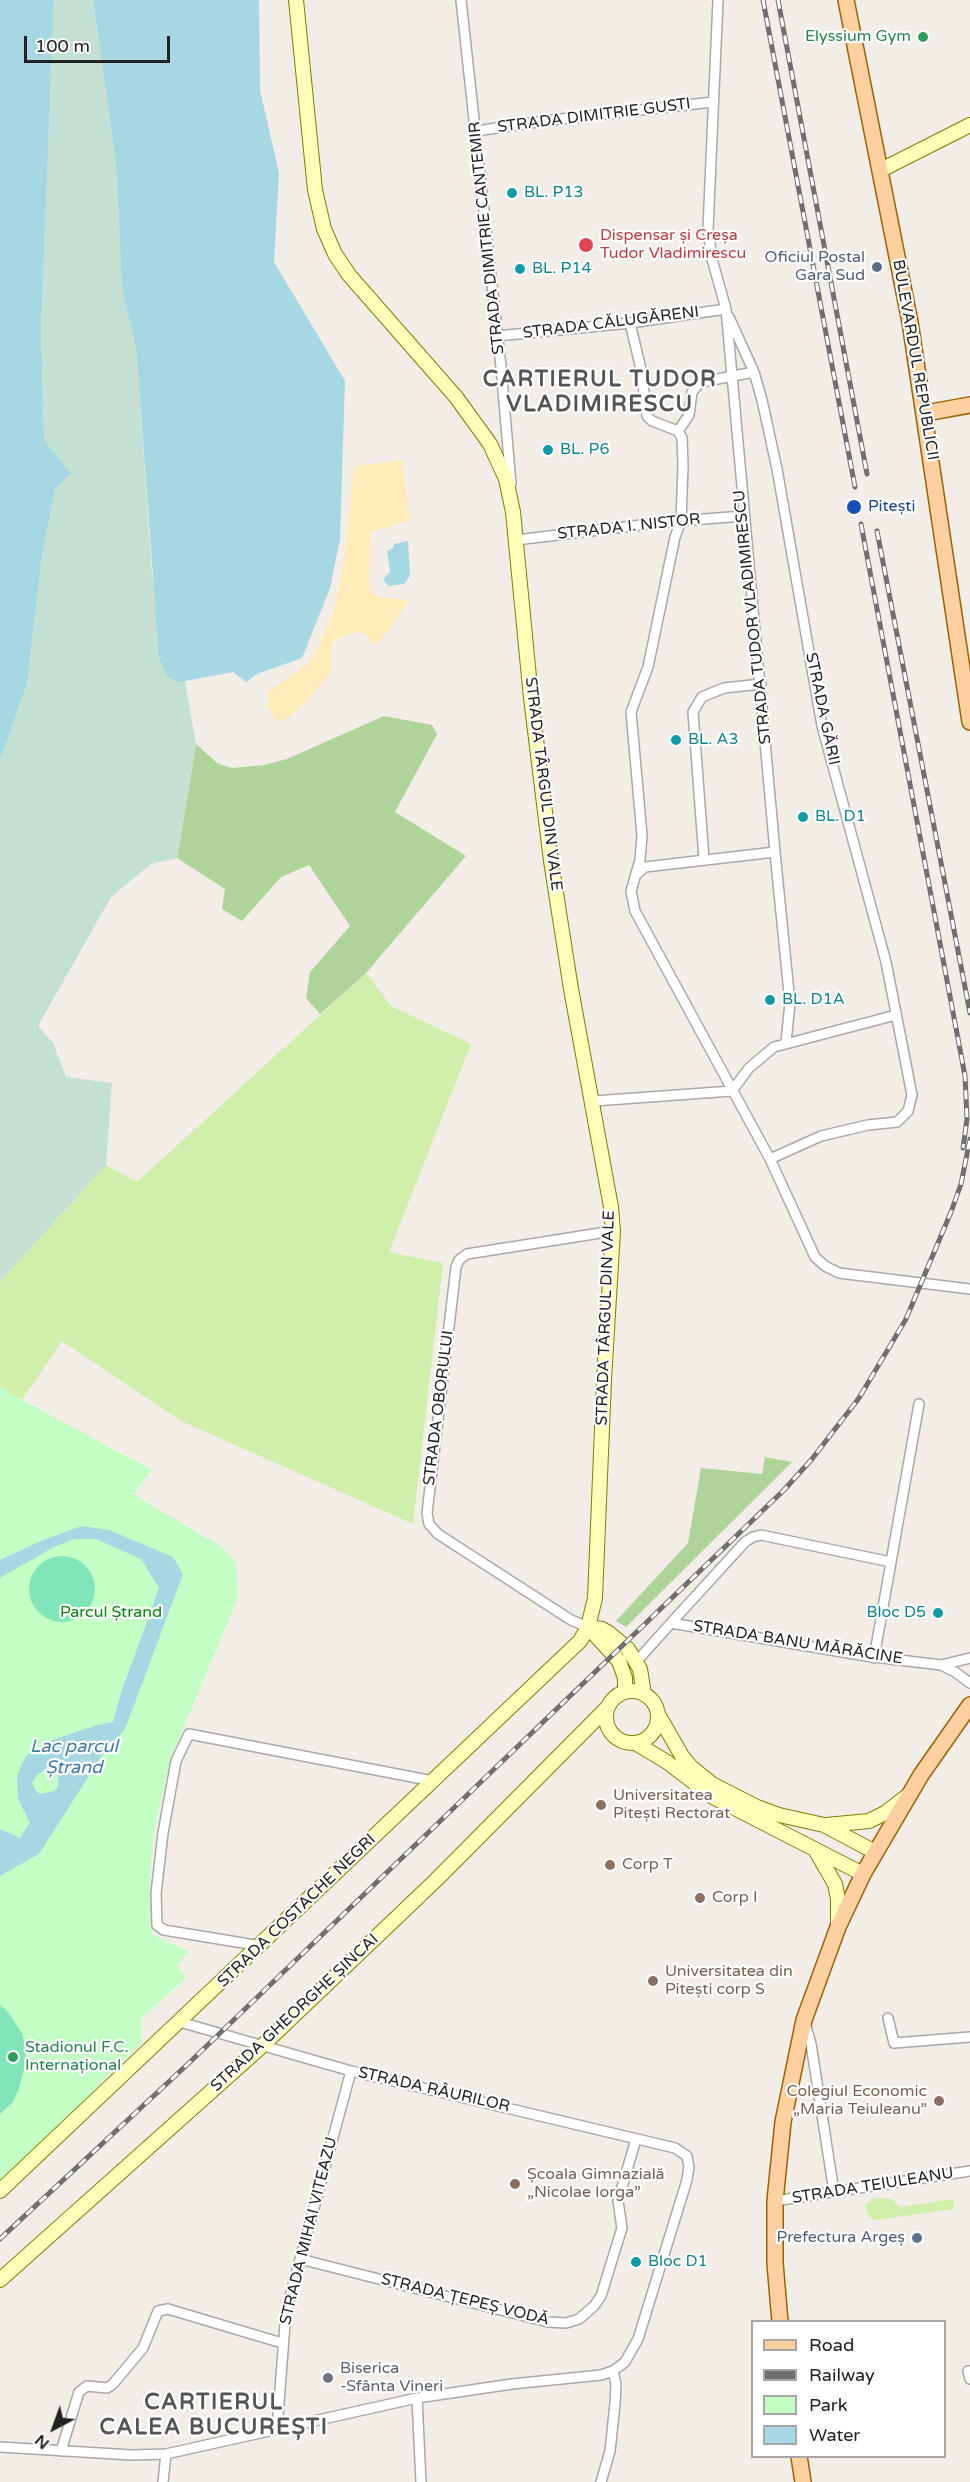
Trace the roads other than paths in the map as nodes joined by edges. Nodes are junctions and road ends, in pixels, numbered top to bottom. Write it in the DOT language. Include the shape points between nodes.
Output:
graph roads {
  1 [pos="296,0"];
  2 [pos="461,0"];
  3 [pos="718,0"];
  4 [pos="846,0"];
  5 [pos="713,102"];
  6 [pos="970,125"];
  7 [pos="476,131"];
  8 [pos="881,170"];
  9 [pos="726,309"];
  10 [pos="630,323"];
  11 [pos="496,336"];
  12 [pos="754,372"];
  13 [pos="731,376"];
  14 [pos="970,405"];
  15 [pos="926,413"];
  16 [pos="678,431"];
  17 [pos="513,512"];
  18 [pos="743,516"];
  19 [pos="681,521"];
  20 [pos="516,540"];
  21 [pos="761,684"];
  22 [pos="970,722"];
  23 [pos="775,852"];
  24 [pos="704,860"];
  25 [pos="635,876"];
  26 [pos="896,1016"];
  27 [pos="786,1042"];
  28 [pos="732,1091"];
  29 [pos="594,1101"];
  30 [pos="770,1159"];
  31 [pos="613,1231"];
  32 [pos="970,1289"];
  33 [pos="919,1404"];
  34 [pos="891,1562"];
  35 [pos="671,1623"];
  36 [pos="588,1627"];
  37 [pos="874,1658"];
  38 [pos="970,1658"];
  39 [pos="637,1661"];
  40 [pos="940,1665"];
  41 [pos="970,1683"];
  42 [pos="625,1692"];
  43 [pos="644,1694"];
  44 [pos="970,1705"];
  45 [pos="608,1707"];
  46 [pos="659,1716"];
  47 [pos="609,1731"];
  48 [pos="579,1735"];
  49 [pos="637,1744"];
  50 [pos="433,1781"];
  51 [pos="908,1796"];
  52 [pos="824,1825"];
  53 [pos="816,1851"];
  54 [pos="875,1852"];
  55 [pos="863,1874"];
  56 [pos="838,1927"];
  57 [pos="261,1946"];
  58 [pos="888,2018"];
  59 [pos="804,2020"];
  60 [pos="180,2022"];
  61 [pos="970,2037"];
  62 [pos="262,2046"];
  63 [pos="351,2071"];
  64 [pos="636,2139"];
  65 [pos="970,2171"];
  66 [pos="0,2191"];
  67 [pos="834,2192"];
  68 [pos="775,2201"];
  69 [pos="300,2259"];
  70 [pos="0,2280"];
  71 [pos="780,2320"];
  72 [pos="282,2343"];
  73 [pos="613,2371"];
  74 [pos="970,2371"];
  75 [pos="970,2379"];
  76 [pos="417,2398"];
  77 [pos="277,2429"];
  78 [pos="0,2447"];
  79 [pos="62,2451"];
  80 [pos="166,2454"];
  81 [pos="799,2458"];
  82 [pos="163,2482"];
  83 [pos="422,2482"];
  84 [pos="602,2482"];
  85 [pos="803,2482"];
  1 -- 17 [label="main road, STRADA TÂRGUL DIN VALE" via="315,190 324,229 349,275 456,397 490,444 506,479"];
  2 -- 7 [label="street, STRADA DIMITRIE CANTEMIR"];
  3 -- 5 [label="street, STRADA TUDOR VLADIMIRESCU"];
  4 -- 8 [label="main road, BULEVARDUL REPUBLICII"];
  5 -- 7 [label="street, STRADA DIMITRIE GUSTI"];
  5 -- 9 [label="street, STRADA TUDOR VLADIMIRESCU" via="708,230"];
  6 -- 8 [label="main road"];
  7 -- 11 [label="street, STRADA DIMITRIE CANTEMIR"];
  8 -- 15 [label="main road, BULEVARDUL REPUBLICII"];
  9 -- 10 [label="street, STRADA CĂLUGĂRENI"];
  9 -- 12 [label="street, STRADA GĂRII"];
  9 -- 13 [label="street, STRADA TUDOR VLADIMIRESCU"];
  10 -- 11 [label="street, STRADA CĂLUGĂRENI"];
  10 -- 16 [label="street" via="647,416"];
  11 -- 17 [label="street, STRADA DIMITRIE CANTEMIR"];
  12 -- 13 [label="street"];
  12 -- 26 [label="street, STRADA GĂRII" via="777,469 822,726 886,962"];
  13 -- 16 [label="street" via="702,382 695,388 689,415"];
  13 -- 18 [label="street, STRADA TUDOR VLADIMIRESCU"];
  14 -- 15 [label="main road"];
  15 -- 22 [label="main road, BULEVARDUL REPUBLICII"];
  16 -- 19 [label="street" via="682,438"];
  17 -- 20 [label="main road, STRADA TÂRGUL DIN VALE"];
  18 -- 19 [label="street, STRADA I. NISTOR"];
  18 -- 21 [label="street, STRADA TUDOR VLADIMIRESCU"];
  19 -- 20 [label="street, STRADA I. NISTOR"];
  19 -- 25 [label="street" via="648,667 631,712 642,835"];
  20 -- 29 [label="main road, STRADA TÂRGUL DIN VALE" via="551,861"];
  21 -- 23 [label="street, STRADA TUDOR VLADIMIRESCU"];
  21 -- 24 [label="street" via="724,688 702,698 693,712"];
  23 -- 24 [label="street"];
  23 -- 27 [label="street, STRADA TUDOR VLADIMIRESCU" via="789,1003"];
  24 -- 25 [label="street" via="645,867"];
  25 -- 28 [label="street" via="631,891 635,911"];
  26 -- 27 [label="street"];
  26 -- 30 [label="street, STRADA GĂRII" via="912,1095 908,1111 897,1122 821,1136"];
  27 -- 28 [label="street" via="761,1057"];
  28 -- 29 [label="street"];
  28 -- 30 [label="street"];
  29 -- 31 [label="main road, STRADA TÂRGUL DIN VALE"];
  30 -- 32 [label="street" via="815,1257 825,1266 839,1272"];
  31 -- 36 [label="main road, STRADA TÂRGUL DIN VALE" via="595,1598"];
  31 -- 36 [label="street, STRADA OBORULUI" via="467,1254 459,1260 427,1513 429,1524 438,1534 571,1620"];
  33 -- 34 [label="street"];
  34 -- 35 [label="street" via="761,1535 753,1537"];
  34 -- 37 [label="street"];
  35 -- 37 [label="street, STRADA BANU MĂRĂCINE"];
  35 -- 39 [label="street, STRADA BANU MĂRĂCINE"];
  36 -- 39 [label="main road" via="616,1637"];
  36 -- 42 [label="main road" via="619,1661"];
  36 -- 50 [label="main road, STRADA COSTACHE NEGRI" via="580,1641"];
  37 -- 40 [label="street, STRADA BANU MĂRĂCINE"];
  38 -- 40 [label="street, STRADA BANU MĂRĂCINE"];
  39 -- 43 [label="main road"];
  40 -- 41 [label="street, STRADA BANU MĂRĂCINE"];
  42 -- 43 [label="main road"];
  42 -- 45 [label="main road"];
  43 -- 46 [label="main road" via="654,1703"];
  44 -- 51 [label="main road"];
  45 -- 47 [label="main road"];
  45 -- 48 [label="main road, STRADA GHEORGHE ȘINCAI"];
  46 -- 49 [label="main road" via="651,1737"];
  46 -- 52 [label="main road" via="682,1756 712,1784 757,1807"];
  47 -- 48 [label="main road"];
  47 -- 49 [label="main road" via="621,1742"];
  48 -- 62 [label="main road, STRADA GHEORGHE ȘINCAI" via="436,1880"];
  49 -- 53 [label="main road" via="713,1797"];
  50 -- 57 [label="main road, STRADA COSTACHE NEGRI"];
  50 -- 57 [label="street" via="189,1734 176,1761 163,1833 156,1893 157,1925 164,1930"];
  51 -- 52 [label="main road" via="869,1821"];
  51 -- 54 [label="main road"];
  52 -- 54 [label="main road"];
  53 -- 55 [label="main road"];
  53 -- 56 [label="main road" via="835,1884"];
  54 -- 55 [label="main road"];
  55 -- 56 [label="main road"];
  56 -- 59 [label="main road"];
  57 -- 60 [label="main road, STRADA COSTACHE NEGRI"];
  58 -- 61 [label="street" via="894,2043"];
  59 -- 67 [label="street" via="812,2044"];
  59 -- 68 [label="main road" via="783,2122"];
  60 -- 62 [label="street, STRADA RÂURILOR"];
  60 -- 66 [label="main road, STRADA COSTACHE NEGRI"];
  62 -- 63 [label="street, STRADA RÂURILOR"];
  62 -- 70 [label="main road, STRADA GHEORGHE ȘINCAI"];
  63 -- 64 [label="street, STRADA RÂURILOR"];
  63 -- 69 [label="street, STRADA MIHAI VITEAZU"];
  64 -- 69 [label="street, STRADA ȚEPEȘ VODĂ" via="618,2201 622,2228 601,2296 579,2319 548,2322"];
  64 -- 73 [label="street, STRADA RÂURILOR" via="675,2148 687,2156 689,2167 638,2339 626,2362"];
  65 -- 67 [label="street, STRADA TEIULEANU"];
  67 -- 68 [label="street, STRADA TEIULEANU"];
  68 -- 71 [label="main road"];
  69 -- 72 [label="street, STRADA MIHAI VITEAZU"];
  72 -- 77 [label="street, STRADA MIHAI VITEAZU"];
  72 -- 79 [label="street" via="168,2308 158,2311 143,2349 113,2384 107,2388 87,2386 79,2392"];
  73 -- 76 [label="street" via="601,2376"];
  73 -- 84 [label="street" via="615,2404"];
  74 -- 75 [label="street"];
  76 -- 77 [label="street"];
  76 -- 83 [label="street"];
  77 -- 80 [label="street"];
  78 -- 79 [label="street"];
  79 -- 80 [label="street"];
  80 -- 82 [label="street"];
  81 -- 85 [label="main road"];
}
